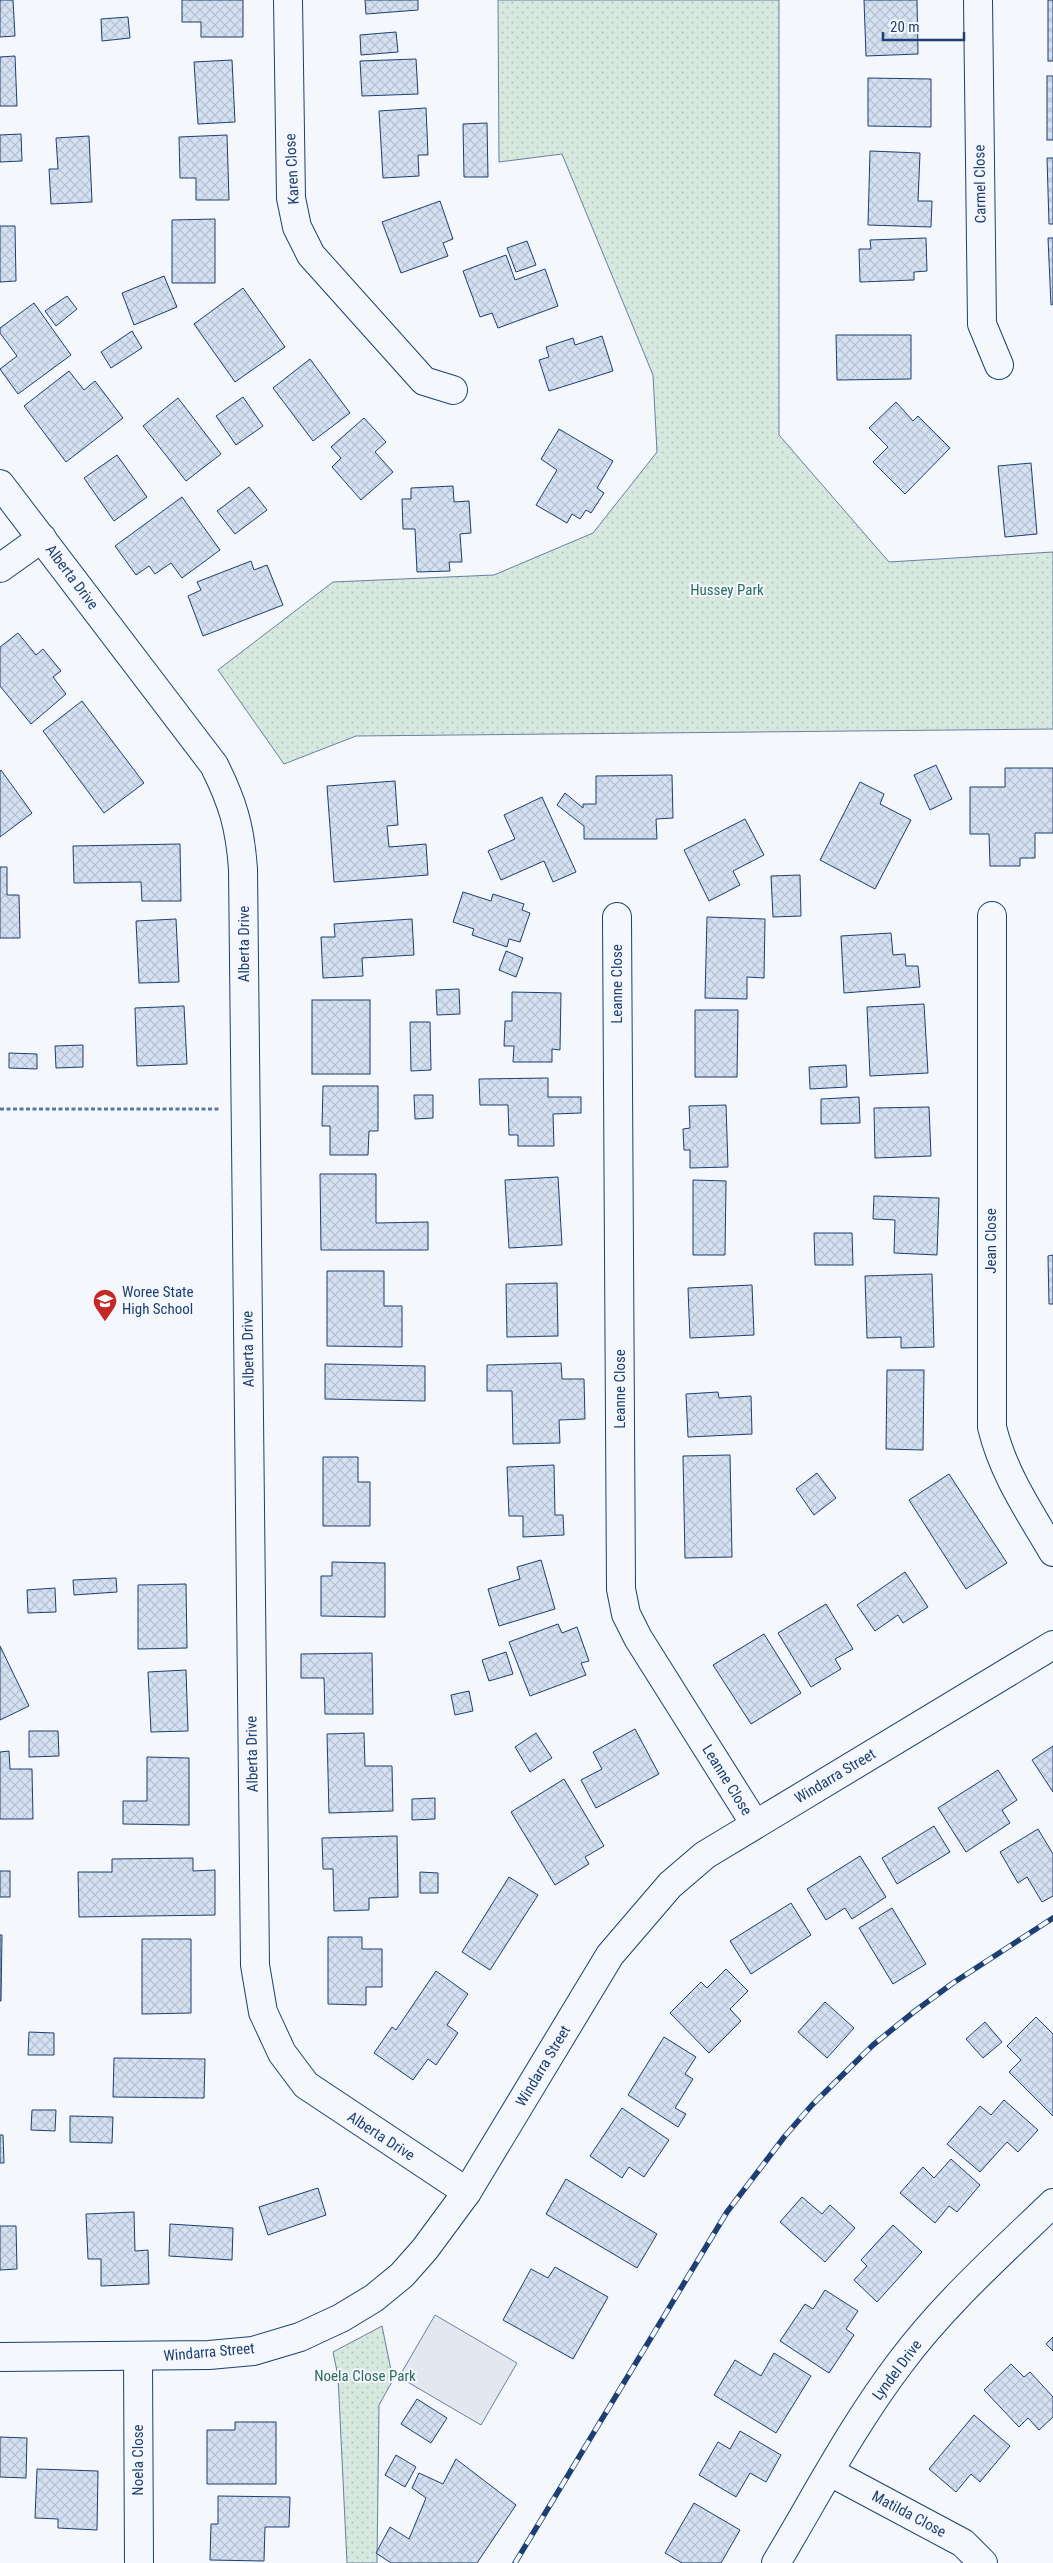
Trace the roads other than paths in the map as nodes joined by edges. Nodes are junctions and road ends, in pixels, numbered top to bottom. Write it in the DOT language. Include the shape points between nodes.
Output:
graph roads {
  1 [pos="288,0"];
  2 [pos="978,0"];
  3 [pos="999,365"];
  4 [pos="453,390"];
  5 [pos="0,484"];
  6 [pos="42,538"];
  7 [pos="0,568"];
  8 [pos="992,916"];
  9 [pos="617,917"];
  10 [pos="1053,1552"];
  11 [pos="1053,1645"];
  12 [pos="755,1824"];
  13 [pos="467,2192"];
  14 [pos="1053,2203"];
  15 [pos="0,2357"];
  16 [pos="138,2357"];
  17 [pos="830,2472"];
  18 [pos="139,2563"];
  19 [pos="776,2563"];
  20 [pos="983,2563"];
  1 -- 4 [label="street, Karen Close" via="292,198 297,227 312,255 418,375 424,381"];
  2 -- 3 [label="street, Carmel Close" via="982,324"];
  5 -- 6 [label="street, Alberta Drive"];
  6 -- 7 [label="street"];
  6 -- 13 [label="street, Alberta Drive" via="214,765 231,798 241,836 244,869 255,1965 263,2012 282,2053 306,2084"];
  8 -- 10 [label="street, Jean Close" via="992,1427 997,1450 1010,1479"];
  9 -- 12 [label="street, Leanne Close" via="622,1589 626,1614 638,1638"];
  11 -- 12 [label="street, Windarra Street"];
  12 -- 13 [label="street, Windarra Street" via="705,1855 670,1885 610,1955"];
  13 -- 16 [label="street, Windarra Street" via="402,2275 374,2298 341,2318 300,2337 252,2351"];
  14 -- 17 [label="street, Lyndel Drive" via="953,2301 901,2362"];
  15 -- 16 [label="street, Windarra Street"];
  16 -- 18 [label="street, Noela Close"];
  17 -- 19 [label="street, Lyndel Drive"];
  17 -- 20 [label="street, Matilda Close" via="963,2543"];
}
